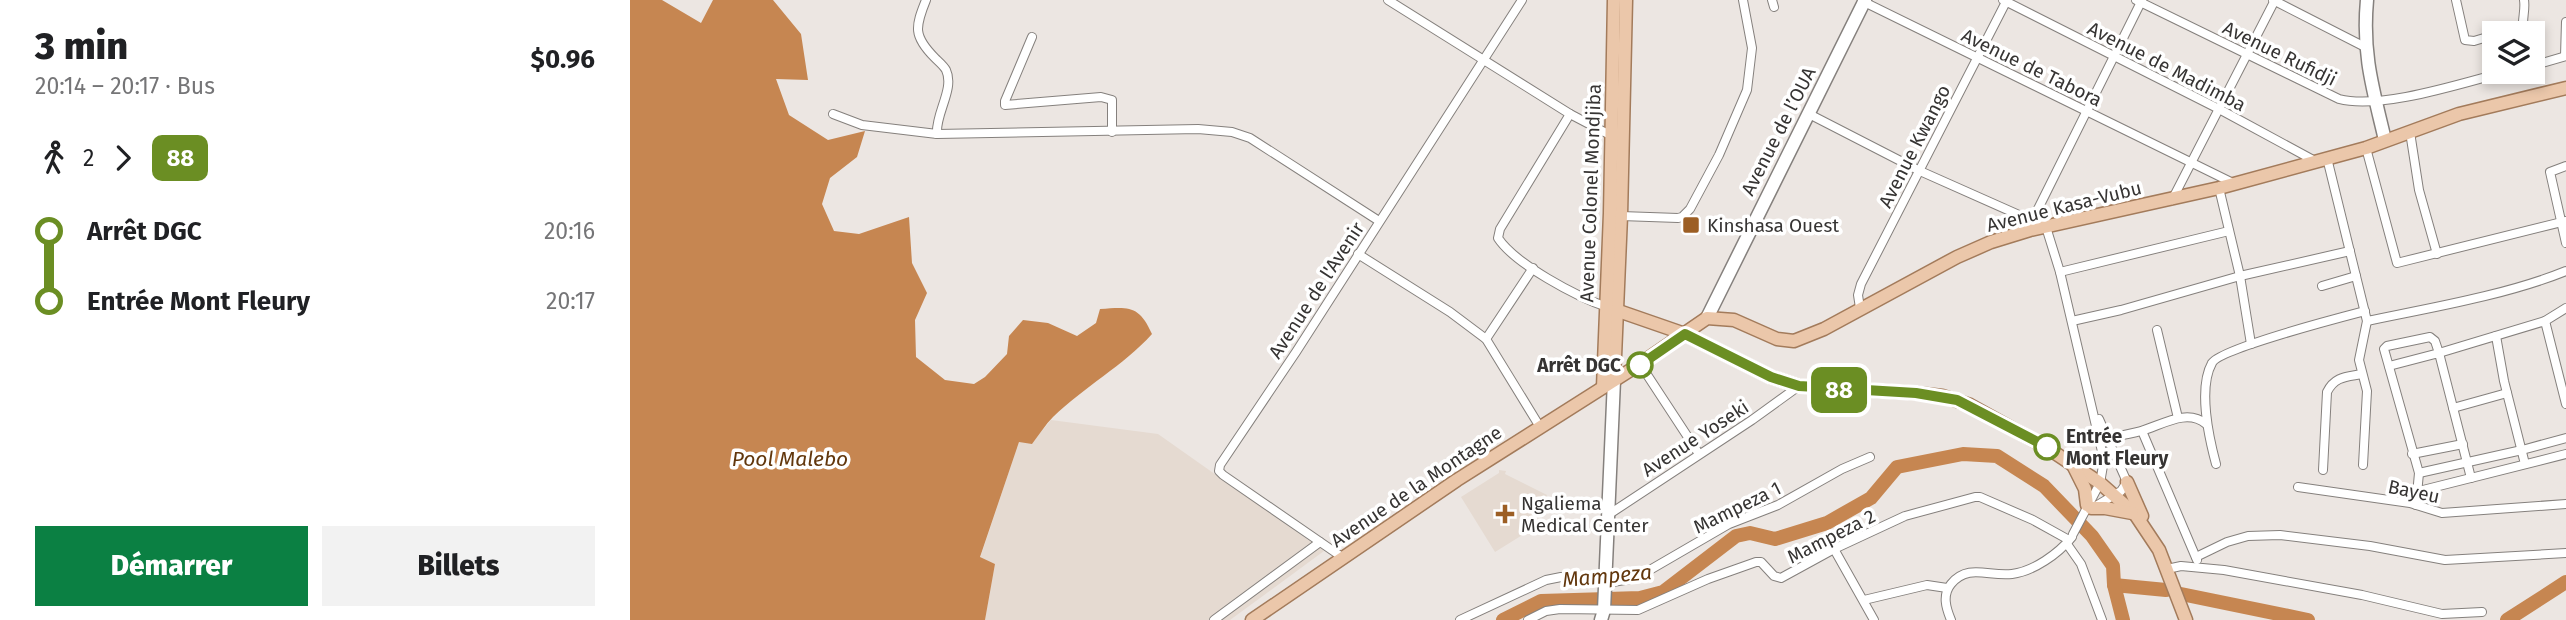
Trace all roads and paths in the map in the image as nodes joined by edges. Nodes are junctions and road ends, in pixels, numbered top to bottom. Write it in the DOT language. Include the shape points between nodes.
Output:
graph roads {
  1 [pos="926,0"];
  2 [pos="1388,0"];
  3 [pos="1522,0"];
  4 [pos="1614,0"];
  5 [pos="1626,0"];
  6 [pos="1743,0"];
  7 [pos="2005,0"];
  8 [pos="2274,0"];
  9 [pos="2367,0"];
  10 [pos="2456,0"];
  11 [pos="2524,0"];
  12 [pos="1863,1"];
  13 [pos="2140,1"];
  14 [pos="2524,21"];
  15 [pos="2566,22"];
  16 [pos="1032,37"];
  17 [pos="2482,38"];
  18 [pos="2365,47"];
  19 [pos="2247,54"];
  20 [pos="1977,56"];
  21 [pos="2566,56"];
  22 [pos="2114,57"];
  23 [pos="1483,58"];
  24 [pos="2545,61"];
  25 [pos="2482,77"];
  26 [pos="2566,88"];
  27 [pos="2376,101"];
  28 [pos="2219,109"];
  29 [pos="2086,111"];
  30 [pos="833,114"];
  31 [pos="1570,114"];
  32 [pos="1809,114"];
  33 [pos="1112,132"];
  34 [pos="2410,132"];
  35 [pos="937,134"];
  36 [pos="1617,137"];
  37 [pos="2385,140"];
  38 [pos="2366,148"];
  39 [pos="2321,160"];
  40 [pos="2190,162"];
  41 [pos="2566,166"];
  42 [pos="1920,171"];
  43 [pos="2233,183"];
  44 [pos="2218,188"];
  45 [pos="2172,200"];
  46 [pos="1621,216"];
  47 [pos="1379,221"];
  48 [pos="2032,221"];
  49 [pos="2563,222"];
  50 [pos="2046,227"];
  51 [pos="2230,231"];
  52 [pos="2566,243"];
  53 [pos="2350,251"];
  54 [pos="1358,254"];
  55 [pos="2437,254"];
  56 [pos="1534,268"];
  57 [pos="2566,271"];
  58 [pos="2060,272"];
  59 [pos="2240,276"];
  60 [pos="2356,276"];
  61 [pos="2322,286"];
  62 [pos="1860,308"];
  63 [pos="2566,308"];
  64 [pos="1611,309"];
  65 [pos="2365,311"];
  66 [pos="1707,318"];
  67 [pos="2072,321"];
  68 [pos="2367,321"];
  69 [pos="2546,321"];
  70 [pos="2157,330"];
  71 [pos="1685,334"];
  72 [pos="2496,335"];
  73 [pos="1486,339"];
  74 [pos="2251,344"];
  75 [pos="2439,353"];
  76 [pos="1640,365"];
  77 [pos="2389,366"];
  78 [pos="2362,374"];
  79 [pos="1608,383"];
  80 [pos="1799,386"];
  81 [pos="2507,393"];
  82 [pos="2092,404"];
  83 [pos="2566,404"];
  84 [pos="2454,408"];
  85 [pos="2178,418"];
  86 [pos="2206,424"];
  87 [pos="1540,427"];
  88 [pos="2141,431"];
  89 [pos="2107,438"];
  90 [pos="2566,438"];
  91 [pos="2463,444"];
  92 [pos="2522,450"];
  93 [pos="1699,454"];
  94 [pos="2412,454"];
  95 [pos="2566,454"];
  96 [pos="1870,457"];
  97 [pos="2468,463"];
  98 [pos="2072,464"];
  99 [pos="2216,464"];
  100 [pos="2525,464"];
  101 [pos="2363,466"];
  102 [pos="2323,470"];
  103 [pos="2419,473"];
  104 [pos="2471,478"];
  105 [pos="2127,482"];
  106 [pos="2100,483"];
  107 [pos="2298,487"];
  108 [pos="2419,491"];
  109 [pos="2114,496"];
  110 [pos="2566,504"];
  111 [pos="2416,505"];
  112 [pos="2087,509"];
  113 [pos="2135,514"];
  114 [pos="1608,515"];
  115 [pos="2148,530"];
  116 [pos="2070,539"];
  117 [pos="1321,542"];
  118 [pos="1834,549"];
  119 [pos="2566,553"];
  120 [pos="1342,557"];
  121 [pos="2196,557"];
  122 [pos="2200,567"];
  123 [pos="2167,569"];
  124 [pos="1605,582"];
  125 [pos="1947,587"];
  126 [pos="1864,600"];
  127 [pos="1603,611"];
  128 [pos="2482,612"];
  129 [pos="1214,620"];
  130 [pos="1252,620"];
  131 [pos="1460,620"];
  132 [pos="1528,620"];
  133 [pos="1874,620"];
  134 [pos="1951,620"];
  135 [pos="2102,620"];
  136 [pos="2186,620"];
  1 -- 35 [label="street" via="916,25 919,38 946,70 948,85"];
  2 -- 23 [label="street"];
  3 -- 23 [label="street, Avenue de l'Avenir"];
  4 -- 36 [label="main road, Avenue Colonel Mondjiba"];
  5 -- 36 [label="main road, Avenue Colonel Mondjiba"];
  6 -- 46 [label="street" via="1752,48 1747,90 1690,209 1678,218"];
  7 -- 20 [label="street, Avenue Kwango"];
  7 -- 22 [label="street, Avenue de Madimba"];
  8 -- 18 [label="street"];
  8 -- 19 [label="street"];
  9 -- 18 [label="street"];
  10 -- 17 [label="street" via="2465,40"];
  11 -- 14 [label="street"];
  12 -- 20 [label="street, Avenue de Tabora"];
  12 -- 32 [label="street, Avenue de l’OUA"];
  13 -- 19 [label="street, Avenue Rufidji"];
  13 -- 22 [label="street"];
  15 -- 21 [label="street"];
  16 -- 33 [label="street" via="1006,105 1101,97 1112,100"];
  18 -- 27 [label="street"];
  19 -- 27 [label="street, Avenue Rufidji" via="2339,99"];
  19 -- 28 [label="street"];
  20 -- 29 [label="street, Avenue de Tabora"];
  20 -- 42 [label="street, Avenue Kwango"];
  21 -- 24 [label="street"];
  22 -- 28 [label="street, Avenue de Madimba"];
  22 -- 29 [label="street"];
  23 -- 31 [label="street"];
  23 -- 47 [label="street, Avenue de l'Avenir"];
  25 -- 27 [label="street, Avenue Rufidji"];
  26 -- 34 [label="main road, Avenue Kasa-Vubu" via="2459,114"];
  27 -- 37 [label="street"];
  28 -- 39 [label="street, Avenue de Madimba"];
  28 -- 40 [label="street"];
  29 -- 40 [label="street, Avenue de Tabora"];
  29 -- 48 [label="street"];
  30 -- 35 [label="street" via="862,125"];
  31 -- 36 [label="street"];
  31 -- 56 [label="street" via="1498,234 1500,242"];
  32 -- 42 [label="street"];
  32 -- 66 [label="street, Avenue de l’OUA"];
  33 -- 35 [label="street"];
  33 -- 47 [label="street" via="1198,130 1250,138"];
  34 -- 37 [label="main road, Avenue Kasa-Vubu"];
  34 -- 55 [label="street" via="2419,190"];
  36 -- 46 [label="main road, Avenue Colonel Mondjiba"];
  36 -- 64 [label="main road, Avenue Colonel Mondjiba"];
  37 -- 38 [label="main road, Avenue Kasa-Vubu"];
  38 -- 39 [label="main road, Avenue Kasa-Vubu"];
  38 -- 55 [label="street" via="2395,261"];
  39 -- 43 [label="main road, Avenue Kasa-Vubu"];
  39 -- 53 [label="street"];
  40 -- 43 [label="street, Avenue de Tabora"];
  40 -- 45 [label="street"];
  41 -- 49 [label="street" via="2550,172"];
  42 -- 48 [label="street"];
  42 -- 62 [label="street, Avenue Kwango" via="1861,284"];
  43 -- 44 [label="main road, Avenue Kasa-Vubu"];
  44 -- 45 [label="main road, Avenue Kasa-Vubu"];
  44 -- 51 [label="street"];
  45 -- 50 [label="main road, Avenue Kasa-Vubu"];
  46 -- 64 [label="main road, Avenue Colonel Mondjiba"];
  47 -- 54 [label="street, Avenue de l'Avenir"];
  48 -- 50 [label="street"];
  49 -- 52 [label="street"];
  49 -- 55 [label="street"];
  50 -- 58 [label="street"];
  50 -- 62 [label="main road, Avenue Kasa-Vubu" via="1977,248"];
  51 -- 58 [label="street"];
  51 -- 59 [label="street"];
  53 -- 59 [label="street"];
  53 -- 60 [label="street"];
  54 -- 73 [label="street"];
  54 -- 117 [label="street, Avenue de l'Avenir" via="1219,468"];
  56 -- 64 [label="street" via="1576,295"];
  56 -- 73 [label="street"];
  57 -- 68 [label="street"];
  58 -- 67 [label="street"];
  59 -- 67 [label="street"];
  59 -- 74 [label="street"];
  60 -- 61 [label="street"];
  60 -- 65 [label="street"];
  62 -- 66 [label="main road, Avenue Kasa-Vubu" via="1794,341 1734,320"];
  63 -- 69 [label="street"];
  64 -- 71 [label="main road"];
  64 -- 79 [label="main road, Avenue Colonel Mondjiba"];
  65 -- 68 [label="street"];
  65 -- 74 [label="street"];
  66 -- 71 [label="main road"];
  67 -- 82 [label="street"];
  68 -- 78 [label="street" via="2359,360"];
  69 -- 72 [label="street"];
  69 -- 83 [label="street"];
  70 -- 85 [label="street"];
  71 -- 76 [label="main road"];
  71 -- 80 [label="main road"];
  72 -- 75 [label="street"];
  72 -- 81 [label="street"];
  73 -- 87 [label="street"];
  74 -- 86 [label="street" via="2212,360"];
  75 -- 77 [label="street"];
  75 -- 77 [label="street" via="2430,337 2387,346"];
  75 -- 84 [label="street"];
  76 -- 79 [label="main road"];
  76 -- 93 [label="street"];
  77 -- 94 [label="street"];
  78 -- 101 [label="street" via="2367,391"];
  78 -- 102 [label="street" via="2339,378 2327,392"];
  79 -- 87 [label="main road, Avenue de la Montagne"];
  79 -- 114 [label="street" via="1612,418"];
  80 -- 93 [label="street, Avenue Yoseki"];
  80 -- 98 [label="main road" via="1957,400"];
  81 -- 84 [label="street"];
  81 -- 92 [label="street"];
  82 -- 89 [label="street"];
  82 -- 106 [label="street" via="2104,460"];
  84 -- 91 [label="street"];
  85 -- 86 [label="street"];
  85 -- 88 [label="street"];
  86 -- 99 [label="street"];
  87 -- 120 [label="main road, Avenue de la Montagne"];
  88 -- 89 [label="street"];
  88 -- 121 [label="street"];
  89 -- 105 [label="street"];
  90 -- 92 [label="street"];
  91 -- 94 [label="street"];
  91 -- 97 [label="street"];
  92 -- 97 [label="street"];
  92 -- 100 [label="street"];
  93 -- 114 [label="street, Avenue Yoseki"];
  94 -- 103 [label="street"];
  95 -- 100 [label="street"];
  96 -- 124 [label="street, Mampeza 1" via="1778,505 1730,524 1636,578"];
  97 -- 103 [label="street"];
  97 -- 104 [label="street"];
  98 -- 106 [label="main road"];
  98 -- 112 [label="main road" via="2085,489"];
  100 -- 104 [label="street"];
  103 -- 108 [label="street"];
  104 -- 108 [label="street"];
  105 -- 109 [label="street"];
  105 -- 115 [label="main road"];
  106 -- 109 [label="main road"];
  106 -- 112 [label="street"];
  107 -- 111 [label="street, Bayeu"];
  108 -- 111 [label="street"];
  109 -- 112 [label="street"];
  109 -- 113 [label="main road"];
  110 -- 111 [label="street, Bayeu" via="2449,513"];
  112 -- 113 [label="main road"];
  112 -- 116 [label="street"];
  113 -- 115 [label="main road"];
  114 -- 124 [label="street"];
  115 -- 123 [label="main road"];
  116 -- 118 [label="street, Mampeza 2" via="1975,497 1913,512"];
  116 -- 125 [label="street" via="2023,572 1963,573"];
  116 -- 135 [label="street"];
  117 -- 120 [label="street, Avenue de l'Avenir"];
  117 -- 129 [label="street"];
  118 -- 126 [label="street"];
  118 -- 127 [label="street, Mampeza 2" via="1781,578 1756,562 1638,610"];
  119 -- 121 [label="street" via="2445,560 2370,545 2280,535 2227,541"];
  120 -- 130 [label="main road, Avenue de la Montagne"];
  121 -- 122 [label="street"];
  122 -- 123 [label="street"];
  122 -- 128 [label="street" via="2442,614"];
  123 -- 136 [label="main road"];
  124 -- 127 [label="street"];
  124 -- 131 [label="street, Mampeza 1" via="1561,577 1546,580"];
  125 -- 126 [label="street" via="1927,585"];
  125 -- 134 [label="street" via="1946,608"];
  126 -- 133 [label="street"];
  127 -- 132 [label="street, Mampeza 2" via="1546,611"];
}
